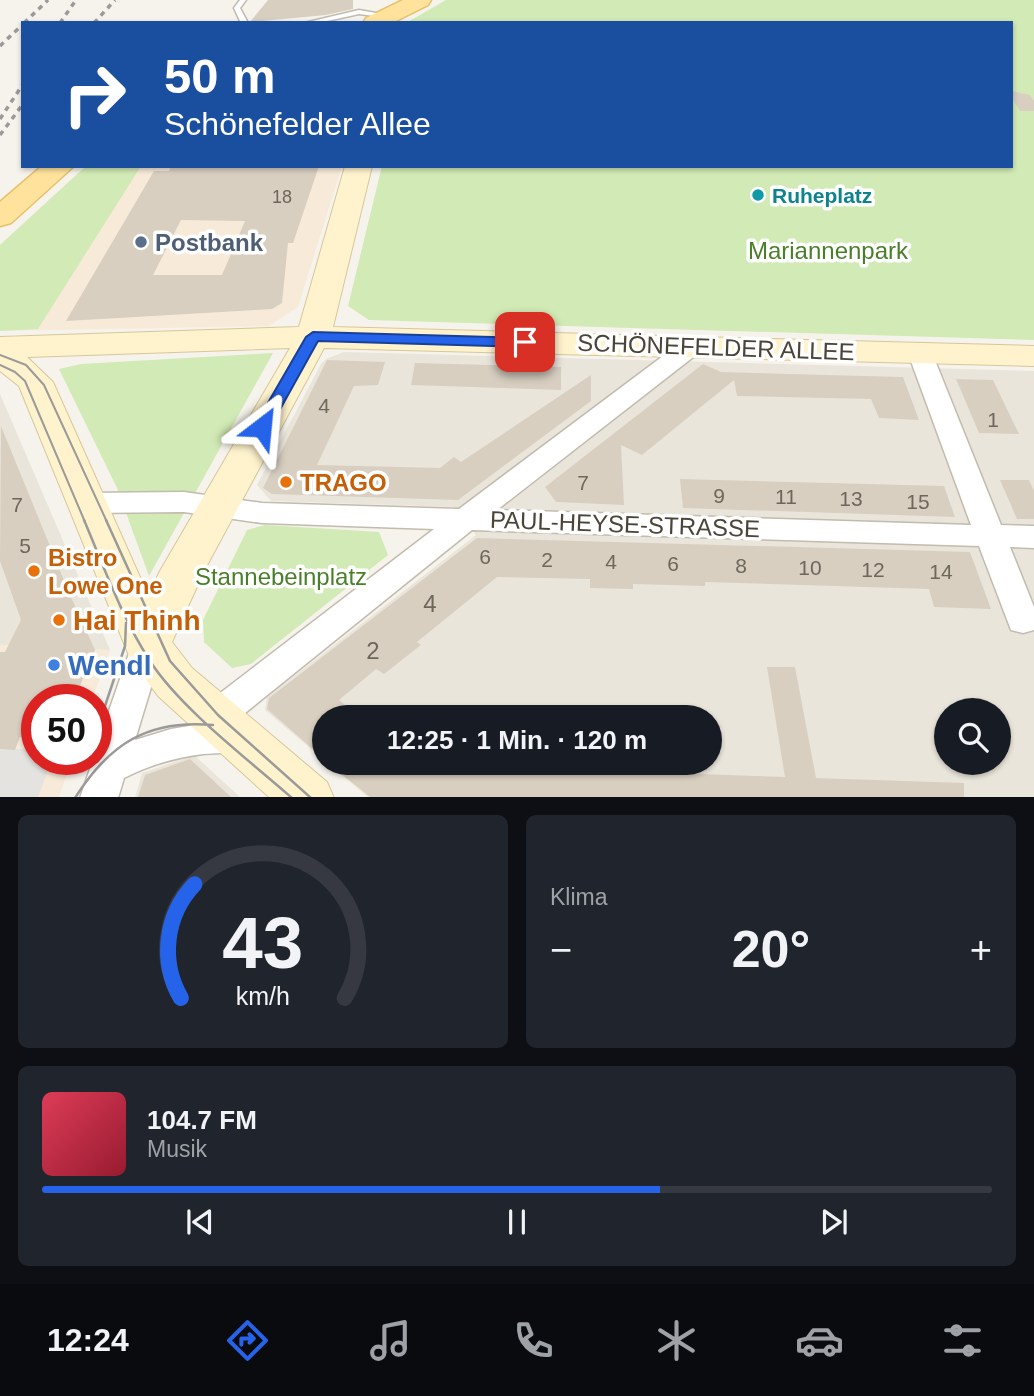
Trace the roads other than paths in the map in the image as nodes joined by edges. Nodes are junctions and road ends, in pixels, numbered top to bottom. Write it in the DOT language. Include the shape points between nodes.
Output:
graph roads {
  1 [pos="243,0"];
  2 [pos="420,0"];
  3 [pos="382,19"];
  4 [pos="244,21"];
  5 [pos="316,21"];
  6 [pos="58,168"];
  7 [pos="358,168"];
  8 [pos="0,217"];
  9 [pos="313,337"];
  10 [pos="154,343"];
  11 [pos="692,346"];
  12 [pos="920,352"];
  13 [pos="1034,355"];
  14 [pos="15,357"];
  15 [pos="87,503"];
  16 [pos="217,508"];
  17 [pos="467,518"];
  18 [pos="992,536"];
  19 [pos="1034,537"];
  20 [pos="1023,621"];
  21 [pos="147,645"];
  22 [pos="227,727"];
  23 [pos="103,783"];
  24 [pos="308,797"];
  1 -- 4 [label="lane" via="237,8"];
  2 -- 3 [label="main road"];
  3 -- 5 [label="lane" via="359,12"];
  6 -- 8 [label="main road"];
  7 -- 9 [label="main road"];
  9 -- 10 [label="main road"];
  9 -- 11 [label="main road, SCHÖNEFELDER ALLEE"];
  9 -- 16 [label="main road"];
  10 -- 14 [label="main road"];
  11 -- 12 [label="main road, SCHÖNEFELDER ALLEE"];
  11 -- 17 [label="street"];
  12 -- 13 [label="main road, SCHÖNEFELDER ALLEE"];
  12 -- 18 [label="street"];
  14 -- 15 [label="main road" via="35,382"];
  15 -- 16 [label="street" via="184,502"];
  15 -- 21 [label="main road"];
  16 -- 17 [label="street, PAUL-HEYSE-STRASSE"];
  16 -- 21 [label="main road"];
  17 -- 18 [label="street, PAUL-HEYSE-STRASSE"];
  17 -- 22 [label="street"];
  18 -- 19 [label="street, PAUL-HEYSE-STRASSE"];
  18 -- 20 [label="street"];
  21 -- 22 [label="main road" via="175,682"];
  21 -- 23 [label="street"];
  22 -- 23 [label="street" via="128,757"];
  22 -- 24 [label="main road"];
}
